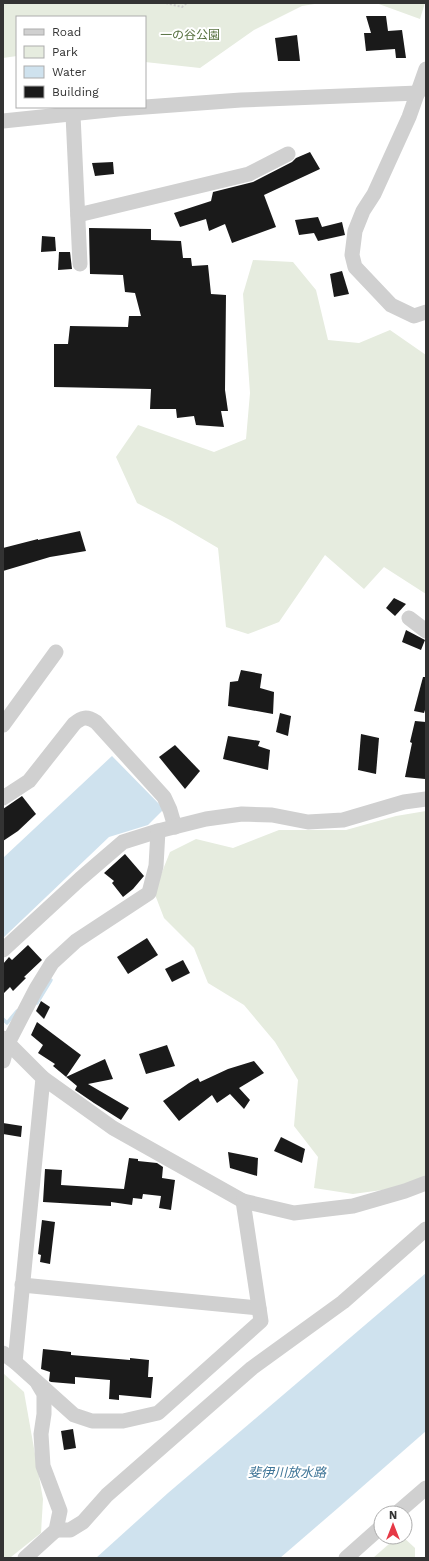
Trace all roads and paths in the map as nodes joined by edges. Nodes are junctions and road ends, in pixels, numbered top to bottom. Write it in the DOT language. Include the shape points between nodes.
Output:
graph roads {
  1 [pos="166,3"];
  2 [pos="187,3"];
  3 [pos="426,69"];
  4 [pos="418,93"];
  5 [pos="142,108"];
  6 [pos="146,108"];
  7 [pos="73,115"];
  8 [pos="3,121"];
  9 [pos="288,154"];
  10 [pos="78,215"];
  11 [pos="80,264"];
  12 [pos="426,312"];
  13 [pos="409,618"];
  14 [pos="426,631"];
  15 [pos="56,652"];
  16 [pos="3,725"];
  17 [pos="3,798"];
  18 [pos="426,800"];
  19 [pos="175,826"];
  20 [pos="158,831"];
  21 [pos="3,950"];
  22 [pos="5,1040"];
  23 [pos="3,1061"];
  24 [pos="43,1078"];
  25 [pos="426,1183"];
  26 [pos="243,1201"];
  27 [pos="426,1228"];
  28 [pos="22,1285"];
  29 [pos="259,1308"];
  30 [pos="9,1357"];
  31 [pos="34,1379"];
  32 [pos="426,1488"];
  33 [pos="406,1505"];
  34 [pos="56,1530"];
  35 [pos="373,1534"];
  36 [pos="25,1558"];
  37 [pos="346,1558"];
  1 -- 2 [label="path" via="182,7"];
  3 -- 4 [label="street"];
  4 -- 6 [label="street" via="240,100"];
  4 -- 12 [label="street" via="355,231 352,255 355,266 392,305 414,316"];
  5 -- 7 [label="street"];
  7 -- 8 [label="street"];
  7 -- 10 [label="street"];
  9 -- 10 [label="street" via="249,174"];
  10 -- 11 [label="street"];
  13 -- 14 [label="street"];
  15 -- 16 [label="street"];
  17 -- 19 [label="street" via="28,781 74,724 80,719 91,718 164,797"];
  18 -- 19 [label="street" via="404,802 343,820 308,822 272,815 242,814"];
  19 -- 20 [label="street"];
  20 -- 21 [label="street" via="123,842"];
  20 -- 22 [label="street" via="156,866 149,893 76,941 52,963"];
  22 -- 23 [label="street"];
  22 -- 24 [label="street"];
  24 -- 26 [label="street" via="113,1128"];
  24 -- 28 [label="street"];
  25 -- 26 [label="street" via="354,1206 294,1213"];
  26 -- 29 [label="street"];
  27 -- 34 [label="street" via="343,1302 252,1368 107,1496 83,1522 70,1530"];
  28 -- 29 [label="street"];
  28 -- 30 [label="street"];
  29 -- 31 [label="street" via="261,1321 158,1413 122,1421 92,1421 74,1414"];
  30 -- 31 [label="street"];
  31 -- 34 [label="street" via="44,1394 41,1434 44,1466 60,1511"];
  32 -- 33 [label="street"];
  34 -- 36 [label="street"];
  35 -- 37 [label="street"];
}
